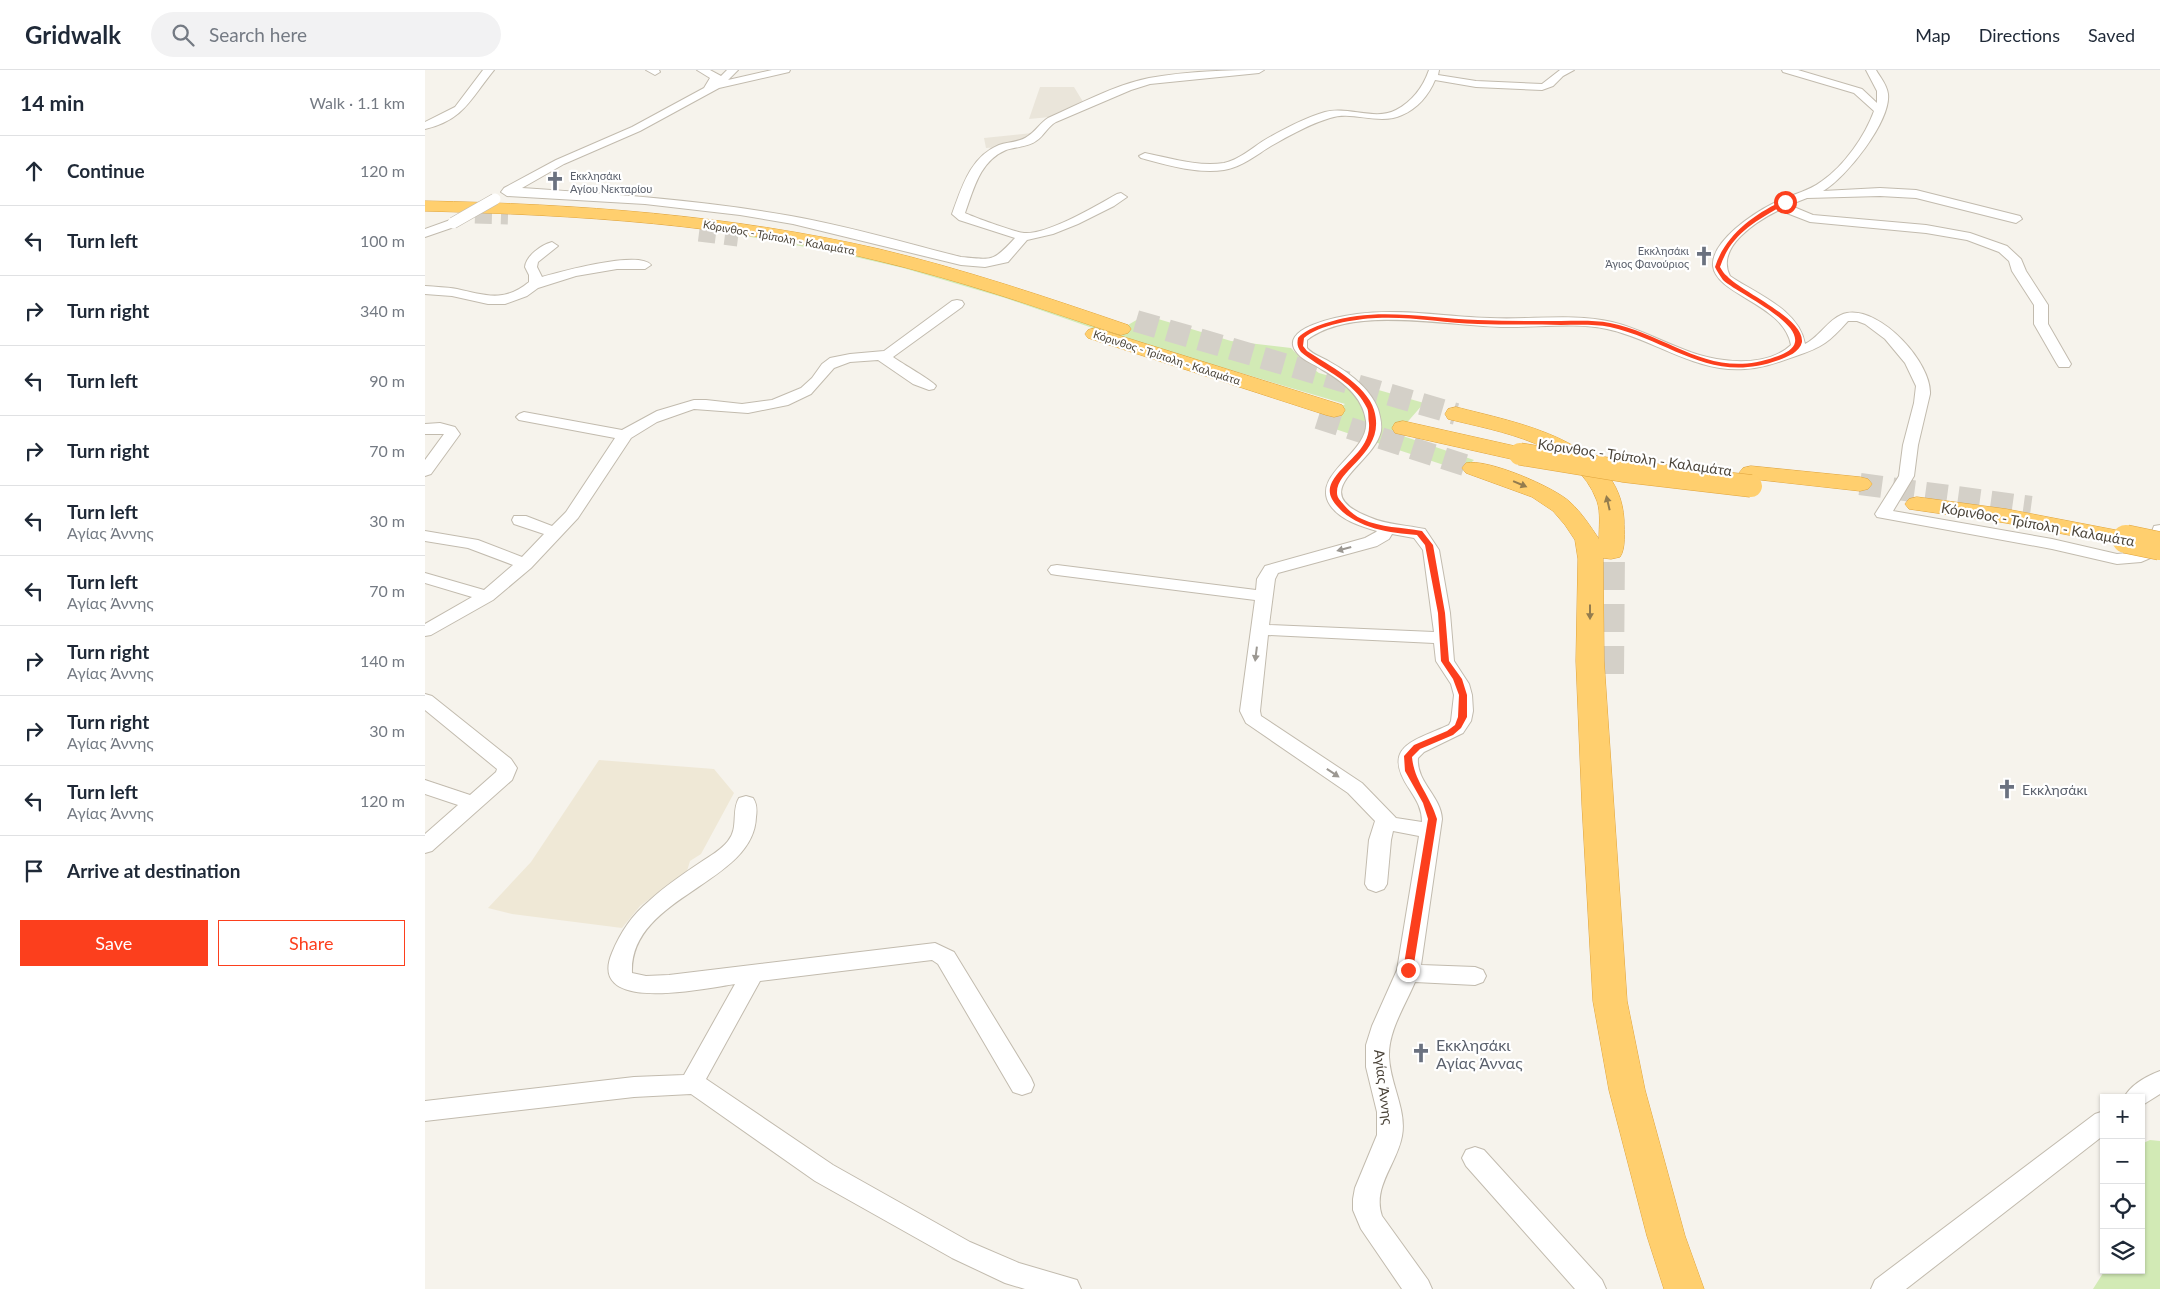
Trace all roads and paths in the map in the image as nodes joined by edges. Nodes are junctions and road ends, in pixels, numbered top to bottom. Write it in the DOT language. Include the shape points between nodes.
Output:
graph roads {
  1 [pos="489,70"];
  2 [pos="502,70"];
  3 [pos="703,70"];
  4 [pos="733,70"];
  5 [pos="785,70"];
  6 [pos="1259,70"];
  7 [pos="1569,70"];
  8 [pos="1787,70"];
  9 [pos="1871,70"];
  10 [pos="1434,73"];
  11 [pos="1147,82"];
  12 [pos="477,86"];
  13 [pos="712,88"];
  14 [pos="1079,96"];
  15 [pos="1879,110"];
  16 [pos="425,126"];
  17 [pos="1145,156"];
  18 [pos="508,191"];
  19 [pos="1803,195"];
  20 [pos="1121,197"];
  21 [pos="1779,205"];
  22 [pos="425,206"];
  23 [pos="425,214"];
  24 [pos="475,215"];
  25 [pos="508,216"];
  26 [pos="2016,219"];
  27 [pos="425,232"];
  28 [pos="699,232"];
  29 [pos="1023,237"];
  30 [pos="738,238"];
  31 [pos="552,246"];
  32 [pos="645,265"];
  33 [pos="534,285"];
  34 [pos="425,290"];
  35 [pos="957,304"];
  36 [pos="1129,325"];
  37 [pos="1789,353"];
  38 [pos="881,356"];
  39 [pos="2064,364"];
  40 [pos="929,386"];
  41 [pos="1326,414"];
  42 [pos="1457,414"];
  43 [pos="524,416"];
  44 [pos="1407,423"];
  45 [pos="425,430"];
  46 [pos="625,435"];
  47 [pos="1474,468"];
  48 [pos="425,471"];
  49 [pos="1851,489"];
  50 [pos="1917,504"];
  51 [pos="2031,507"];
  52 [pos="520,520"];
  53 [pos="1386,529"];
  54 [pos="2160,531"];
  55 [pos="2127,532"];
  56 [pos="556,533"];
  57 [pos="425,536"];
  58 [pos="2160,546"];
  59 [pos="1611,552"];
  60 [pos="525,564"];
  61 [pos="1057,570"];
  62 [pos="425,578"];
  63 [pos="487,596"];
  64 [pos="1264,596"];
  65 [pos="1259,629"];
  66 [pos="425,631"];
  67 [pos="1443,638"];
  68 [pos="1610,674"];
  69 [pos="425,700"];
  70 [pos="425,787"];
  71 [pos="474,803"];
  72 [pos="746,803"];
  73 [pos="1597,805"];
  74 [pos="1385,820"];
  75 [pos="1431,831"];
  76 [pos="428,840"];
  77 [pos="1376,884"];
  78 [pos="1407,973"];
  79 [pos="753,974"];
  80 [pos="1475,976"];
  81 [pos="2160,1081"];
  82 [pos="691,1084"];
  83 [pos="1022,1085"];
  84 [pos="2142,1094"];
  85 [pos="425,1111"];
  86 [pos="2100,1124"];
  87 [pos="1475,1158"];
  88 [pos="1666,1236"];
  89 [pos="1067,1289"];
  90 [pos="1419,1289"];
  91 [pos="1592,1289"];
  92 [pos="1670,1289"];
  93 [pos="1684,1289"];
  94 [pos="1885,1289"];
  1 -- 12 [label="street"];
  2 -- 12 [label="street"];
  3 -- 13 [label="street" via="716,77"];
  4 -- 13 [label="street"];
  5 -- 13 [label="street"];
  6 -- 11 [label="street"];
  7 -- 10 [label="street" via="1559,73 1549,85 1542,87 1476,84"];
  8 -- 15 [label="street" via="1858,91"];
  9 -- 15 [label="street" via="1883,94"];
  10 -- 17 [label="street" via="1423,95 1397,113 1328,115 1225,166 1204,167"];
  11 -- 14 [label="street" via="1135,81"];
  11 -- 29 [label="street" via="1125,88 1052,120 1032,139 1002,148 983,159 969,182 958,214"];
  12 -- 16 [label="street" via="460,109"];
  13 -- 18 [label="street"];
  15 -- 19 [label="street" via="1875,123 1852,157 1829,182"];
  18 -- 27 [label="street, bridge" via="453,223"];
  18 -- 29 [label="street" via="645,200 747,212 969,262 1003,259"];
  19 -- 21 [label="street"];
  19 -- 26 [label="street" via="1916,194"];
  20 -- 29 [label="street" via="1093,213 1040,234"];
  21 -- 37 [label="street" via="1752,221 1733,238 1722,252 1717,267 1725,278 1793,327 1799,338"];
  21 -- 39 [label="street" via="1810,218 1933,230 1984,241 2003,249 2015,259 2019,272 2041,305 2041,324"];
  22 -- 36 [label="highway, Κόρινθος - Τρίπολη - Καλαμάτα" via="563,211 677,220 789,237 911,263"];
  23 -- 24 [label="highway"];
  25 -- 28 [label="highway, Κόρινθος - Τρίπολη - Καλαμάτα"];
  30 -- 41 [label="highway, Κόρινθος - Τρίπολη - Καλαμάτα" via="857,261 999,300"];
  31 -- 33 [label="street" via="532,261 531,267 536,274"];
  32 -- 33 [label="street" via="587,270"];
  33 -- 34 [label="street" via="515,296 493,301"];
  35 -- 38 [label="street" via="896,349"];
  37 -- 53 [label="street, Αγίας Άννης" via="1761,364 1727,366 1698,360 1640,334 1599,324 1477,322 1390,316 1355,318 1306,333 1301,338 1301,349 1357,390 1371,410 1373,430 1370,440 1333,487 1333,495 1347,512 1360,521"];
  37 -- 54 [label="street" via="1819,344 1843,318 1857,316 1887,331 1918,372 1923,386 1909,468 1883,514 2117,559 2141,557 2153,552"];
  38 -- 40 [label="street"];
  38 -- 46 [label="street" via="829,365 808,390 790,399 751,408 694,404"];
  59 -- 42 [label="highway, one-way" via="1611,514 1606,494 1579,458 1531,436"];
  43 -- 46 [label="street"];
  44 -- 49 [label="highway, Κόρινθος - Τρίπολη - Καλαμάτα, bridge" via="1623,471"];
  45 -- 48 [label="street" via="444,428 452,432"];
  46 -- 56 [label="street" via="572,515"];
  47 -- 73 [label="highway, one-way" via="1540,492 1561,506 1587,540 1591,559 1590,661"];
  50 -- 55 [label="highway, Κόρινθος - Τρίπολη - Καλαμάτα"];
  51 -- 55 [label="highway, Κόρινθος - Τρίπολη - Καλαμάτα"];
  52 -- 56 [label="street"];
  53 -- 64 [label="street, one-way" via="1383,535 1371,542 1271,570"];
  53 -- 67 [label="street, Αγίας Άννης" via="1419,533 1430,547"];
  54 -- 55 [label="highway, Κόρινθος - Τρίπολη - Καλαμάτα"];
  55 -- 58 [label="highway, Κόρινθος - Τρίπολη - Καλαμάτα, bridge"];
  56 -- 60 [label="street"];
  57 -- 60 [label="street" via="472,544"];
  60 -- 63 [label="street"];
  61 -- 64 [label="street"];
  62 -- 63 [label="street"];
  63 -- 66 [label="street"];
  64 -- 65 [label="street"];
  65 -- 67 [label="street"];
  65 -- 74 [label="street, one-way" via="1251,717 1355,788"];
  67 -- 75 [label="street, Αγίας Άννης" via="1445,661 1462,691 1461,721 1450,733 1413,750 1407,760 1409,771 1430,807"];
  68 -- 73 [label="highway"];
  69 -- 71 [label="street" via="507,768 505,775"];
  70 -- 71 [label="street"];
  71 -- 76 [label="street"];
  72 -- 79 [label="street" via="744,830 734,848 647,913 626,946 619,970 627,981 645,985"];
  73 -- 88 [label="highway" via="1615,1035"];
  74 -- 75 [label="street" via="1397,826"];
  74 -- 77 [label="street"];
  75 -- 78 [label="street, Αγίας Άννης"];
  78 -- 80 [label="street"];
  78 -- 90 [label="street, Αγίας Άννης" via="1378,1045 1391,1127 1388,1144 1365,1202 1374,1228"];
  79 -- 82 [label="street"];
  79 -- 83 [label="street" via="927,951 941,954"];
  81 -- 84 [label="street"];
  82 -- 85 [label="street" via="634,1087"];
  82 -- 89 [label="street" via="707,1089 768,1136 824,1173 961,1250 1015,1274"];
  86 -- 94 [label="street"];
  87 -- 91 [label="street"];
  88 -- 92 [label="highway"];
  88 -- 93 [label="highway"];
}
